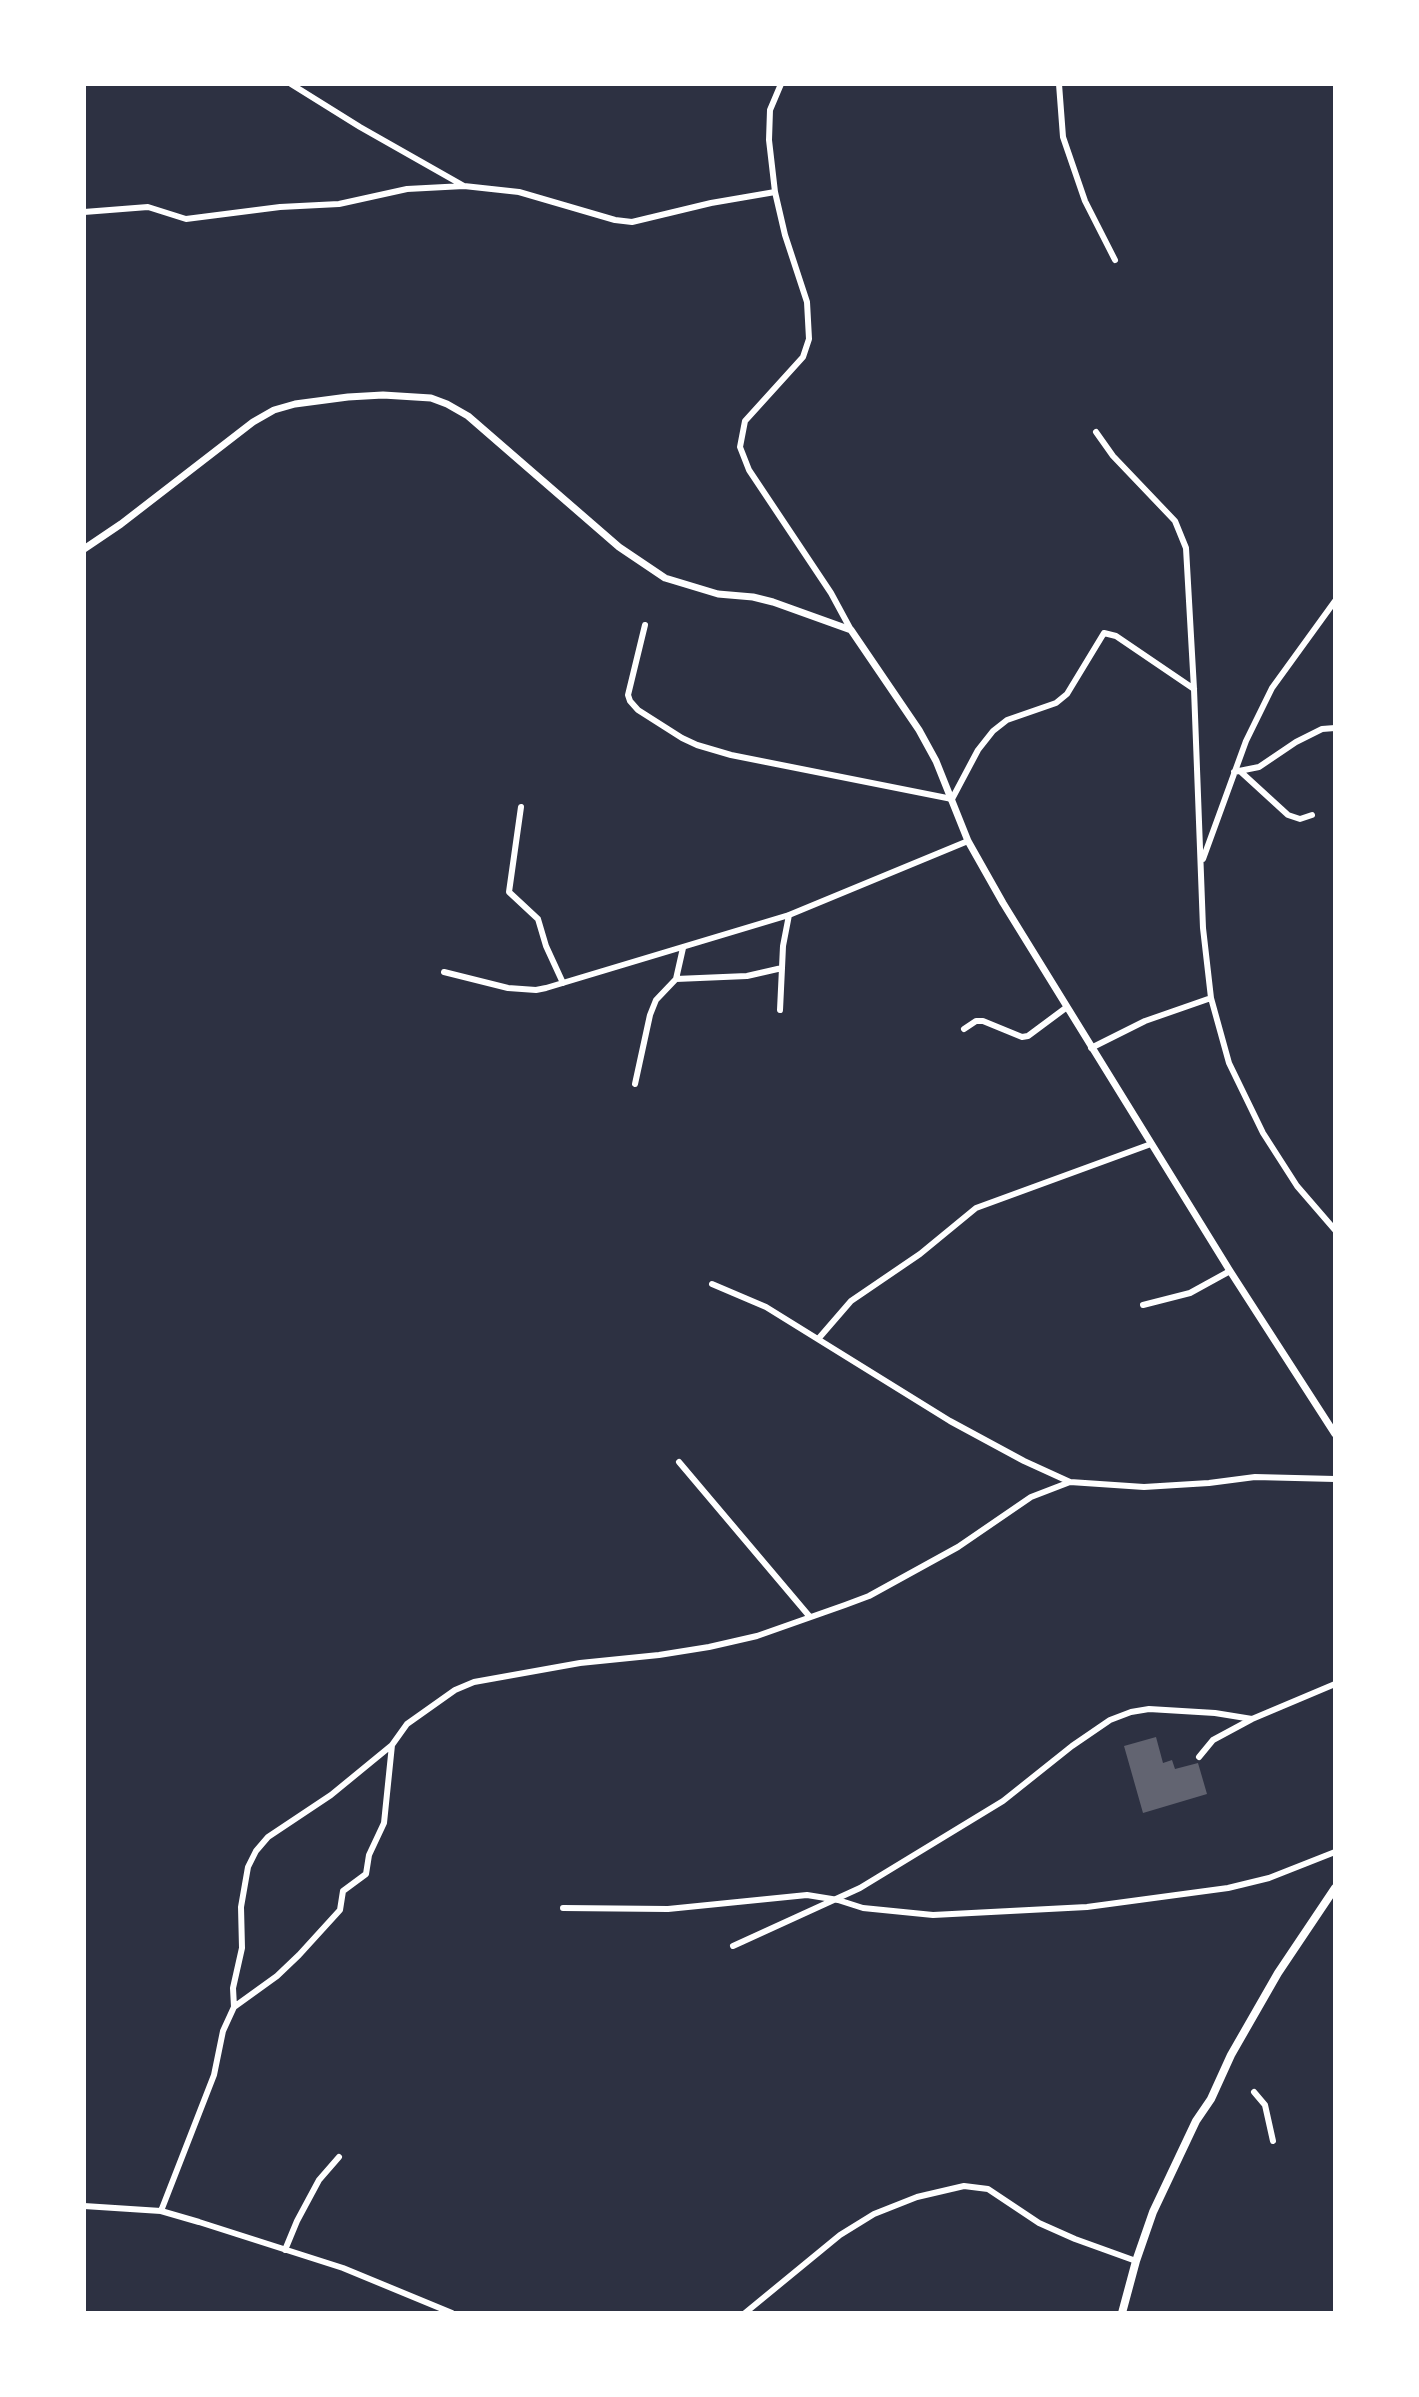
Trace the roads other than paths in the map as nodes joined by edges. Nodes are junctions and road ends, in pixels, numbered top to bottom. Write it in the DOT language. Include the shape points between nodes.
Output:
graph roads {
  1 [pos="291,84"];
  2 [pos="781,84"];
  3 [pos="1059,84"];
  4 [pos="464,186"];
  5 [pos="775,192"];
  6 [pos="84,212"];
  7 [pos="1115,260"];
  8 [pos="1096,432"];
  9 [pos="84,549"];
  10 [pos="1335,601"];
  11 [pos="645,625"];
  12 [pos="851,630"];
  13 [pos="1194,689"];
  14 [pos="1335,728"];
  15 [pos="1238,772"];
  16 [pos="952,799"];
  17 [pos="521,807"];
  18 [pos="1312,815"];
  19 [pos="968,841"];
  20 [pos="1202,863"];
  21 [pos="789,915"];
  22 [pos="683,948"];
  23 [pos="782,968"];
  24 [pos="444,972"];
  25 [pos="676,979"];
  26 [pos="563,983"];
  27 [pos="1211,998"];
  28 [pos="1067,1007"];
  29 [pos="780,1010"];
  30 [pos="964,1029"];
  31 [pos="1091,1048"];
  32 [pos="635,1084"];
  33 [pos="1151,1144"];
  34 [pos="1335,1230"];
  35 [pos="1230,1271"];
  36 [pos="712,1284"];
  37 [pos="1143,1305"];
  38 [pos="819,1338"];
  39 [pos="1335,1434"];
  40 [pos="679,1462"];
  41 [pos="1335,1479"];
  42 [pos="1070,1482"];
  43 [pos="810,1617"];
  44 [pos="1335,1684"];
  45 [pos="1252,1719"];
  46 [pos="392,1745"];
  47 [pos="1199,1757"];
  48 [pos="1335,1852"];
  49 [pos="1335,1888"];
  50 [pos="838,1900"];
  51 [pos="563,1908"];
  52 [pos="733,1946"];
  53 [pos="234,2007"];
  54 [pos="1254,2092"];
  55 [pos="1273,2141"];
  56 [pos="339,2157"];
  57 [pos="84,2206"];
  58 [pos="161,2211"];
  59 [pos="285,2250"];
  60 [pos="1136,2261"];
  61 [pos="452,2313"];
  62 [pos="745,2313"];
  63 [pos="1122,2313"];
  1 -- 4 [label="street"];
  2 -- 5 [label="street" via="770,110"];
  3 -- 7 [label="street" via="1063,137 1085,201"];
  4 -- 5 [label="street" via="519,192 632,222"];
  4 -- 6 [label="street" via="186,219 148,207"];
  5 -- 12 [label="street" via="807,302 807,348 745,421 740,447 749,470"];
  8 -- 13 [label="street" via="1180,529 1186,548"];
  9 -- 12 [label="street" via="274,410 348,397 431,398 468,416 619,547 657,573 693,588 773,602"];
  10 -- 15 [label="street" via="1272,688 1246,741"];
  11 -- 16 [label="street" via="628,695 638,710 682,738 719,753"];
  12 -- 16 [label="street" via="919,730"];
  13 -- 16 [label="street" via="1104,633 1067,694 993,731"];
  13 -- 20 [label="street"];
  14 -- 15 [label="street" via="1322,729 1259,767"];
  15 -- 18 [label="street" via="1288,815"];
  15 -- 20 [label="street"];
  16 -- 19 [label="street"];
  17 -- 26 [label="street" via="509,892 538,919"];
  19 -- 21 [label="street"];
  19 -- 28 [label="street"];
  20 -- 27 [label="street"];
  21 -- 22 [label="street"];
  21 -- 23 [label="street"];
  22 -- 25 [label="street"];
  22 -- 26 [label="street"];
  23 -- 25 [label="street" via="747,976"];
  23 -- 29 [label="street"];
  24 -- 26 [label="street" via="508,988 536,990"];
  25 -- 32 [label="street" via="656,1000"];
  27 -- 31 [label="street" via="1145,1021"];
  27 -- 34 [label="street" via="1229,1063 1257,1122 1297,1186"];
  28 -- 30 [label="street" via="1022,1037 983,1021"];
  28 -- 31 [label="street"];
  31 -- 33 [label="street"];
  33 -- 35 [label="street"];
  33 -- 38 [label="street" via="976,1208 851,1301"];
  35 -- 37 [label="street" via="1190,1293"];
  35 -- 39 [label="street"];
  36 -- 38 [label="street"];
  38 -- 42 [label="street" via="950,1421"];
  40 -- 43 [label="street"];
  41 -- 42 [label="street" via="1255,1477 1144,1487"];
  42 -- 43 [label="street" via="1031,1497 958,1547 869,1596"];
  43 -- 46 [label="street" via="709,1647 474,1682 407,1724"];
  44 -- 45 [label="street"];
  45 -- 47 [label="street" via="1213,1740"];
  45 -- 50 [label="street" via="1149,1709 1110,1720 1003,1801"];
  46 -- 53 [label="street" via="384,1823 366,1874 343,1891 340,1910 299,1955"];
  46 -- 53 [label="street" via="256,1851 241,1907"];
  48 -- 50 [label="street" via="1228,1888 1087,1907 933,1915 863,1908"];
  49 -- 60 [label="main road" via="1231,2055 1153,2212"];
  50 -- 51 [label="street" via="807,1895 668,1909"];
  50 -- 52 [label="street"];
  53 -- 58 [label="street" via="214,2075"];
  54 -- 55 [label="street" via="1265,2105"];
  56 -- 59 [label="street" via="319,2180"];
  57 -- 58 [label="street"];
  58 -- 59 [label="street"];
  59 -- 61 [label="street" via="356,2272"];
  60 -- 62 [label="street" via="1039,2223 988,2189 964,2186 874,2214 840,2235"];
  60 -- 63 [label="main road"];
}
